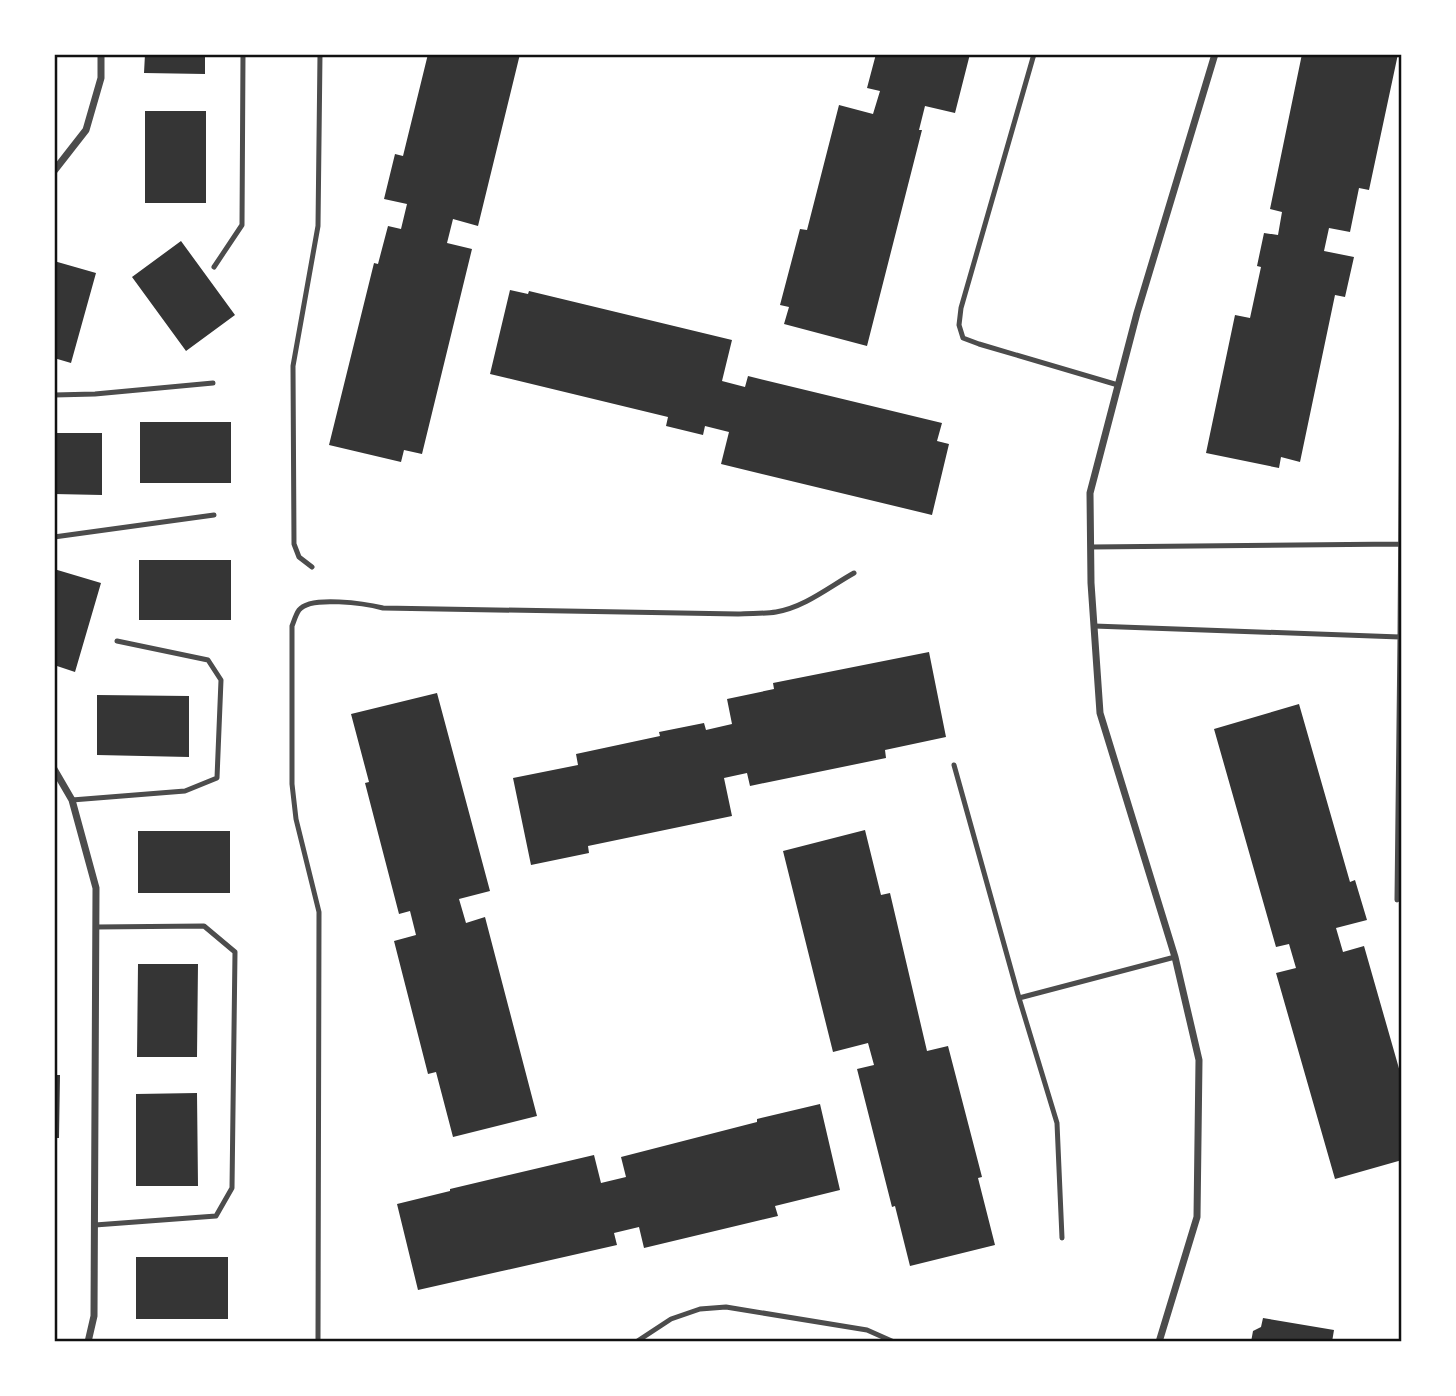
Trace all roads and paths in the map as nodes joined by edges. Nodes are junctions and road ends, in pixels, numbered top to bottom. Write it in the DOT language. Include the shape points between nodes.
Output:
graph roads {
  1 [pos="101,54"];
  2 [pos="243,54"];
  3 [pos="320,54"];
  4 [pos="1034,54"];
  5 [pos="1215,54"];
  6 [pos="54,171"];
  7 [pos="214,267"];
  8 [pos="1402,355"];
  9 [pos="213,383"];
  10 [pos="1118,385"];
  11 [pos="54,395"];
  12 [pos="214,514"];
  13 [pos="54,537"];
  14 [pos="1400,544"];
  15 [pos="1091,547"];
  16 [pos="312,567"];
  17 [pos="854,573"];
  18 [pos="1094,626"];
  19 [pos="1399,637"];
  20 [pos="117,641"];
  21 [pos="954,765"];
  22 [pos="54,769"];
  23 [pos="72,800"];
  24 [pos="1397,900"];
  25 [pos="96,927"];
  26 [pos="1175,957"];
  27 [pos="1019,999"];
  28 [pos="95,1225"];
  29 [pos="1062,1238"];
  30 [pos="88,1342"];
  31 [pos="318,1342"];
  32 [pos="636,1342"];
  33 [pos="894,1342"];
  34 [pos="1159,1342"];
  1 -- 6 [label="street" via="101,78 86,131"];
  2 -- 7 [label="lane" via="242,225"];
  3 -- 16 [label="lane" via="318,226 293,366 295,544 299,557"];
  4 -- 10 [label="lane" via="961,308 962,338"];
  5 -- 10 [label="street"];
  8 -- 14 [label="lane"];
  9 -- 11 [label="lane"];
  10 -- 15 [label="street" via="1090,493"];
  12 -- 13 [label="lane"];
  14 -- 15 [label="lane"];
  14 -- 19 [label="lane"];
  15 -- 18 [label="street"];
  17 -- 31 [label="lane" via="794,607 775,612 383,608 327,602 299,609 292,626 292,784 319,912"];
  18 -- 19 [label="lane"];
  18 -- 26 [label="street" via="1100,713"];
  19 -- 24 [label="lane"];
  20 -- 23 [label="lane" via="208,660 221,680 217,778 185,791"];
  21 -- 27 [label="lane"];
  22 -- 23 [label="street"];
  23 -- 25 [label="street" via="96,888"];
  25 -- 28 [label="street"];
  25 -- 28 [label="lane" via="204,926 235,952 232,1188 216,1216"];
  26 -- 27 [label="lane"];
  26 -- 34 [label="street" via="1199,1060 1197,1217"];
  27 -- 29 [label="lane" via="1057,1123"];
  28 -- 30 [label="street" via="94,1316"];
  32 -- 33 [label="lane" via="671,1319 700,1309 726,1307 867,1330"];
}
